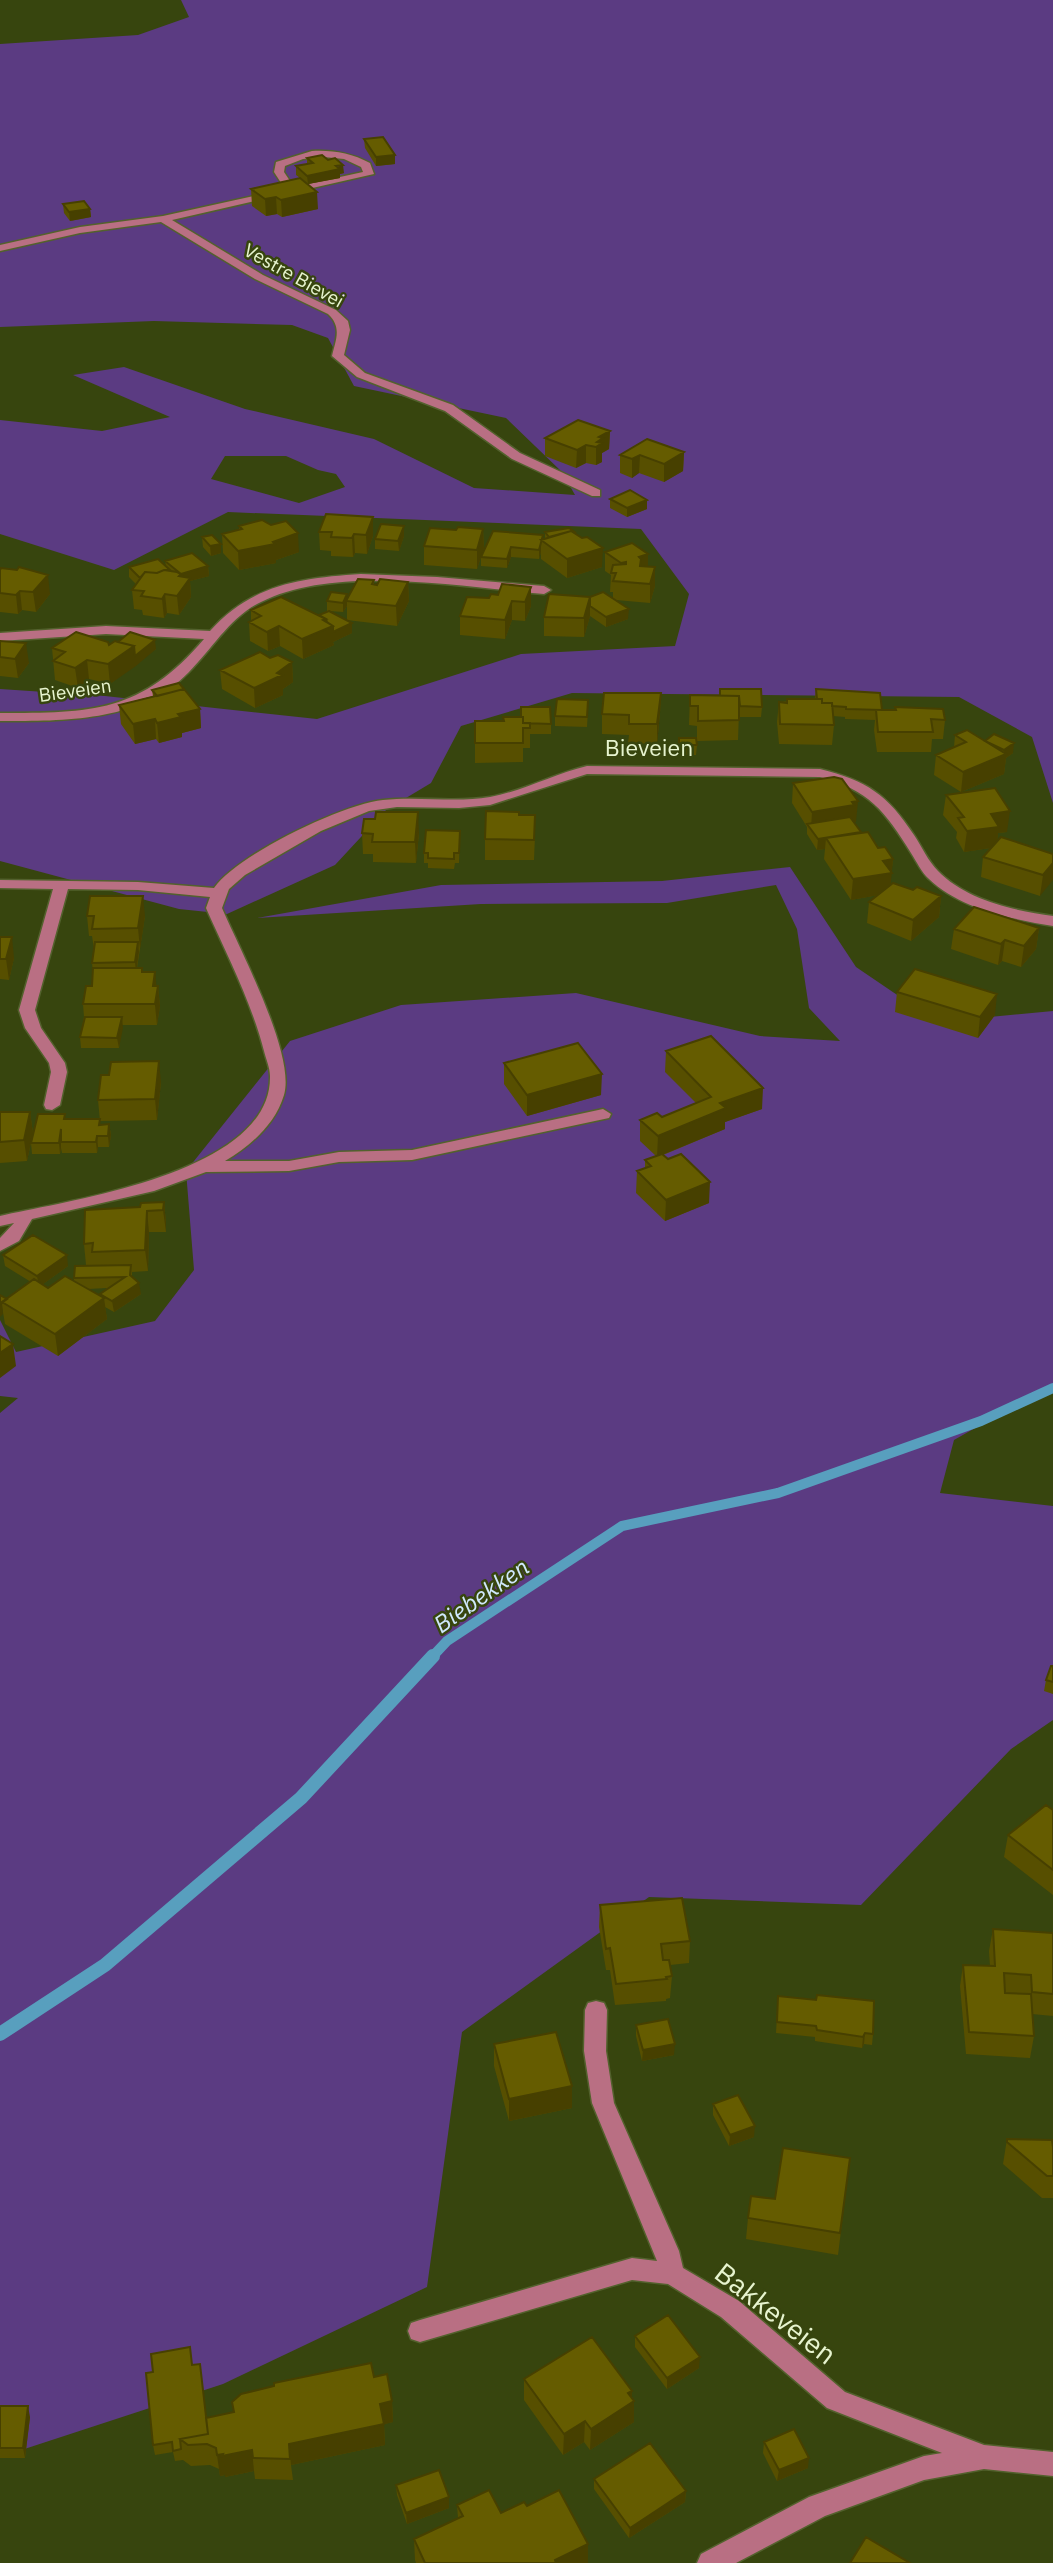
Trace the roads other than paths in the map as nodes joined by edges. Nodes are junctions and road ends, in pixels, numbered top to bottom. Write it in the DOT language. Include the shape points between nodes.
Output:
graph roads {
  1 [pos="290,189"];
  2 [pos="163,219"];
  3 [pos="0,247"];
  4 [pos="596,493"];
  5 [pos="544,590"];
  6 [pos="213,635"];
  7 [pos="0,637"];
  8 [pos="0,717"];
  9 [pos="0,884"];
  10 [pos="62,884"];
  11 [pos="218,893"];
  12 [pos="1053,921"];
  13 [pos="52,1105"];
  14 [pos="603,1114"];
  15 [pos="204,1167"];
  16 [pos="25,1215"];
  17 [pos="0,1221"];
  18 [pos="0,1245"];
  19 [pos="596,2010"];
  20 [pos="671,2274"];
  21 [pos="421,2331"];
  22 [pos="984,2457"];
  23 [pos="1053,2464"];
  24 [pos="710,2563"];
  1 -- 1 [label="street" via="354,178 369,174 366,165 346,155 332,152 297,158 280,164 279,172"];
  1 -- 2 [label="street"];
  2 -- 3 [label="street"];
  2 -- 4 [label="street, Vestre Bievei" via="259,277 332,312 344,330 338,356 361,375 449,408 516,456"];
  5 -- 6 [label="street, Bieveien" via="388,578 336,579 258,598 236,611"];
  6 -- 7 [label="street" via="106,629"];
  6 -- 8 [label="street, Bieveien" via="174,678 116,707 61,717"];
  9 -- 10 [label="street"];
  10 -- 11 [label="street"];
  10 -- 13 [label="street" via="27,1010 33,1028 57,1063"];
  11 -- 12 [label="street, Bieveien" via="246,868 365,807 492,801 587,770 820,773 873,792 890,809 933,875 961,894"];
  11 -- 15 [label="street" via="214,908 265,1025 278,1075 276,1096 245,1142"];
  14 -- 15 [label="street" via="412,1155 339,1157 289,1166"];
  15 -- 16 [label="street" via="148,1187"];
  16 -- 17 [label="street"];
  16 -- 18 [label="street" via="12,1239"];
  19 -- 20 [label="street" via="595,2051 603,2103 667,2251"];
  20 -- 21 [label="street" via="632,2269"];
  20 -- 22 [label="street, Bakkeveien" via="730,2309 836,2400"];
  22 -- 23 [label="street, Bakkeveien"];
  22 -- 24 [label="street, Bakkeveien" via="924,2468 818,2506"];
}
